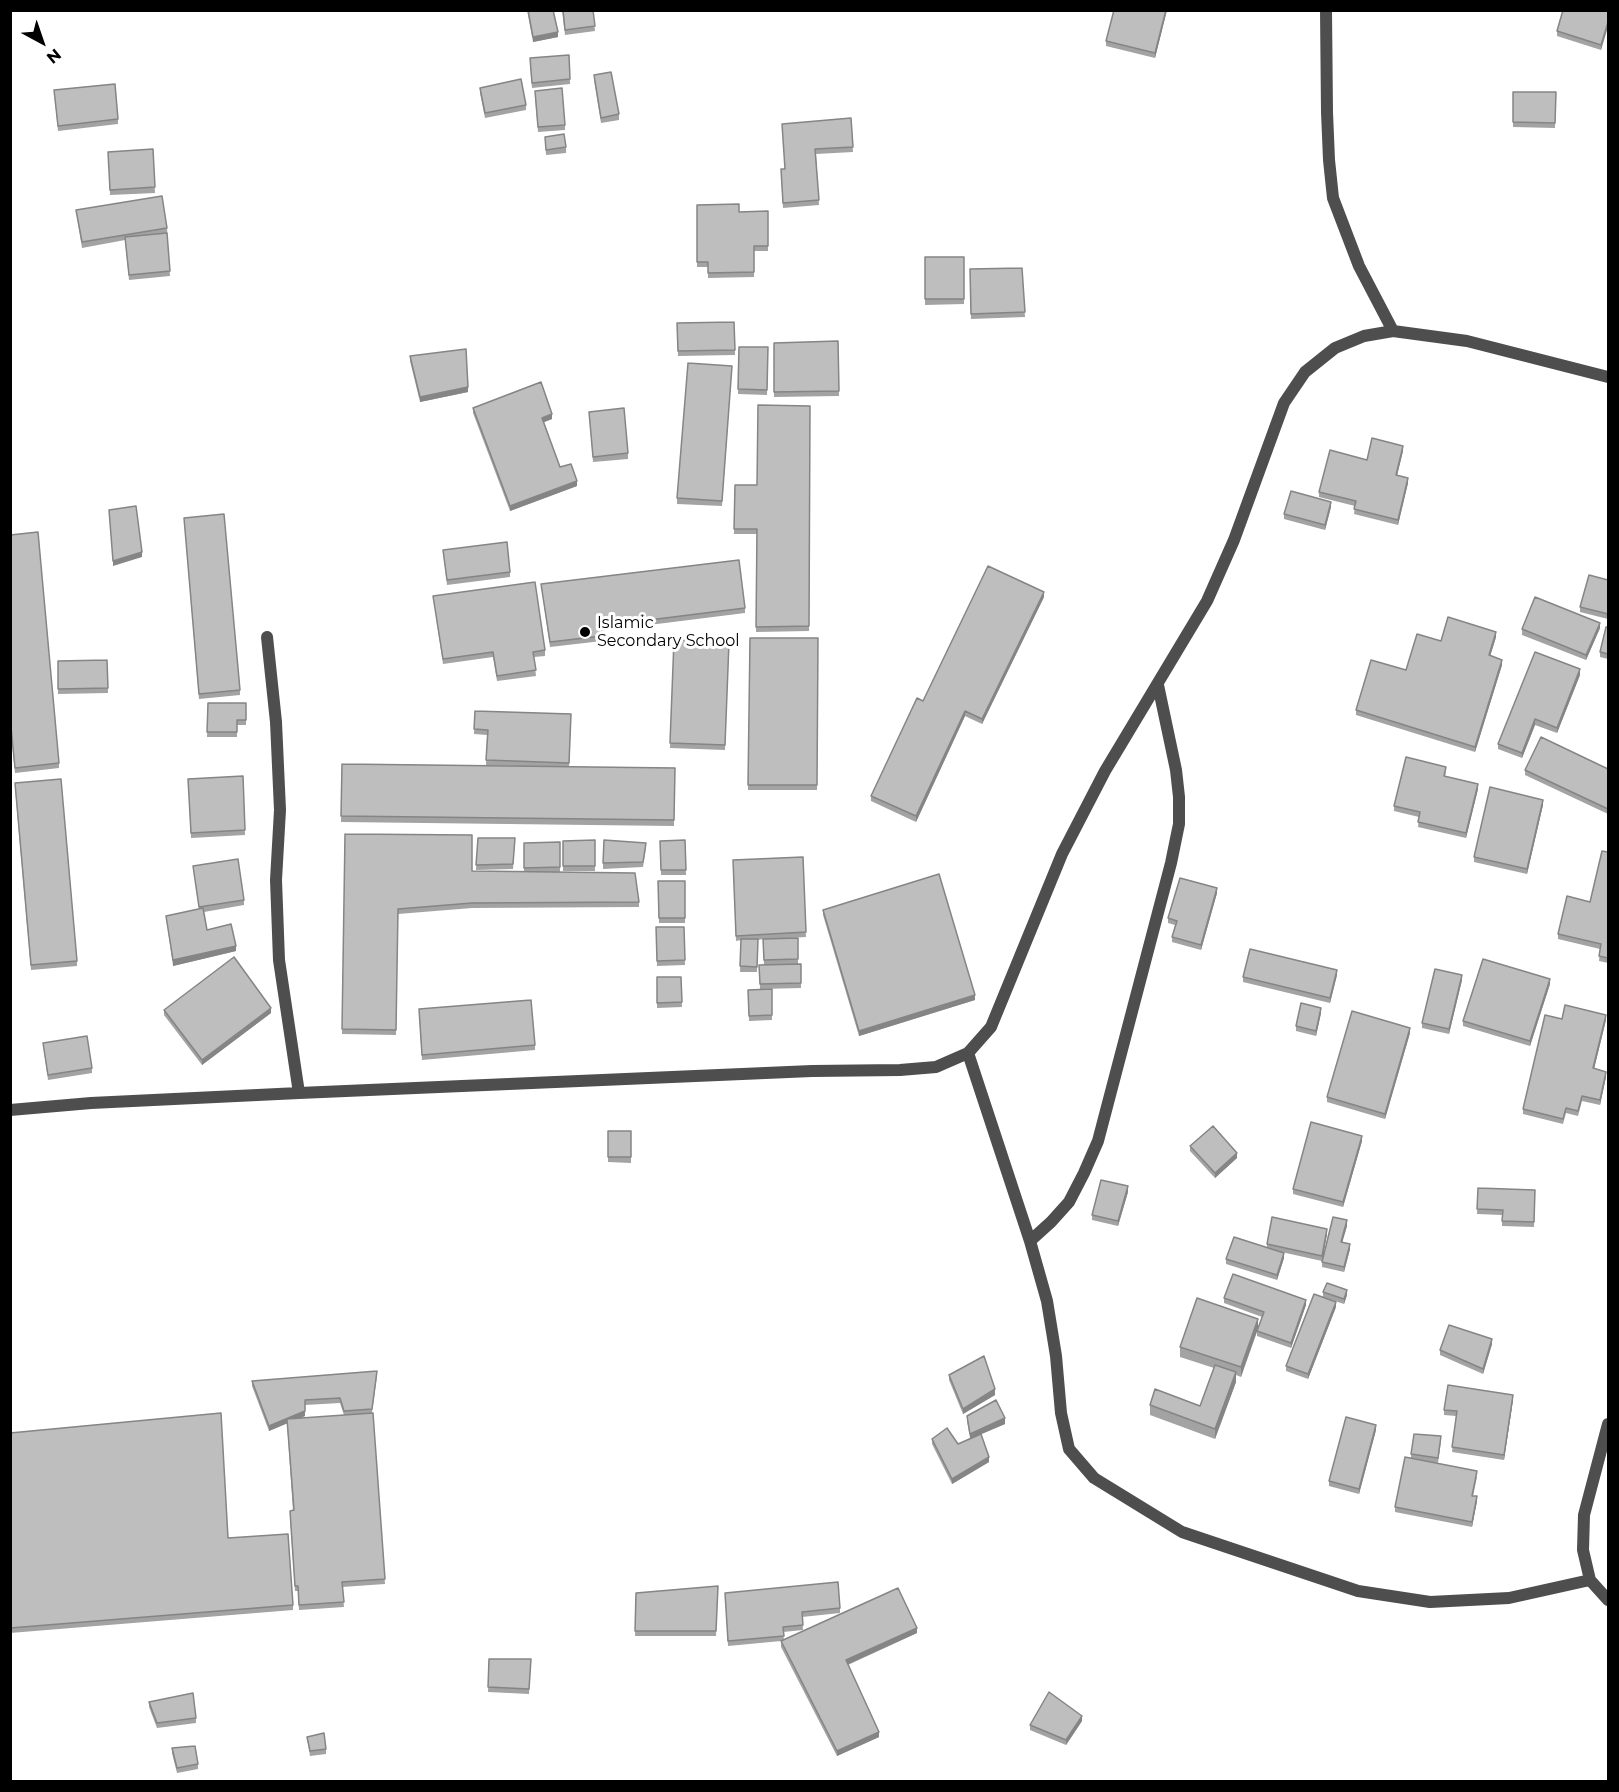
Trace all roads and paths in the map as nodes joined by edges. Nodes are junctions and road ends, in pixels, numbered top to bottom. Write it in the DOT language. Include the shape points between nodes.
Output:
graph roads {
  1 [pos="1326,10"];
  2 [pos="1393,331"];
  3 [pos="1608,377"];
  4 [pos="267,637"];
  5 [pos="1158,685"];
  6 [pos="968,1053"];
  7 [pos="299,1093"];
  8 [pos="10,1110"];
  9 [pos="1030,1241"];
  10 [pos="1608,1424"];
  11 [pos="1590,1580"];
  12 [pos="1608,1600"];
  1 -- 2 [label="lane" via="1333,198 1359,266"];
  2 -- 3 [label="lane" via="1467,341"];
  2 -- 5 [label="lane" via="1364,336 1335,348 1305,372 1284,404 1207,601"];
  4 -- 7 [label="lane" via="279,801 278,939"];
  5 -- 6 [label="lane" via="1105,771 1062,854 991,1027"];
  5 -- 9 [label="lane" via="1179,797 1179,824 1171,863 1098,1141 1069,1202"];
  6 -- 7 [label="lane" via="936,1067 900,1070"];
  6 -- 9 [label="lane"];
  7 -- 8 [label="lane"];
  9 -- 11 [label="lane" via="1047,1301 1069,1449 1094,1478 1133,1503 1182,1532 1359,1591 1430,1602 1509,1598"];
  10 -- 11 [label="lane" via="1584,1515 1583,1550"];
  11 -- 12 [label="lane"];
}
